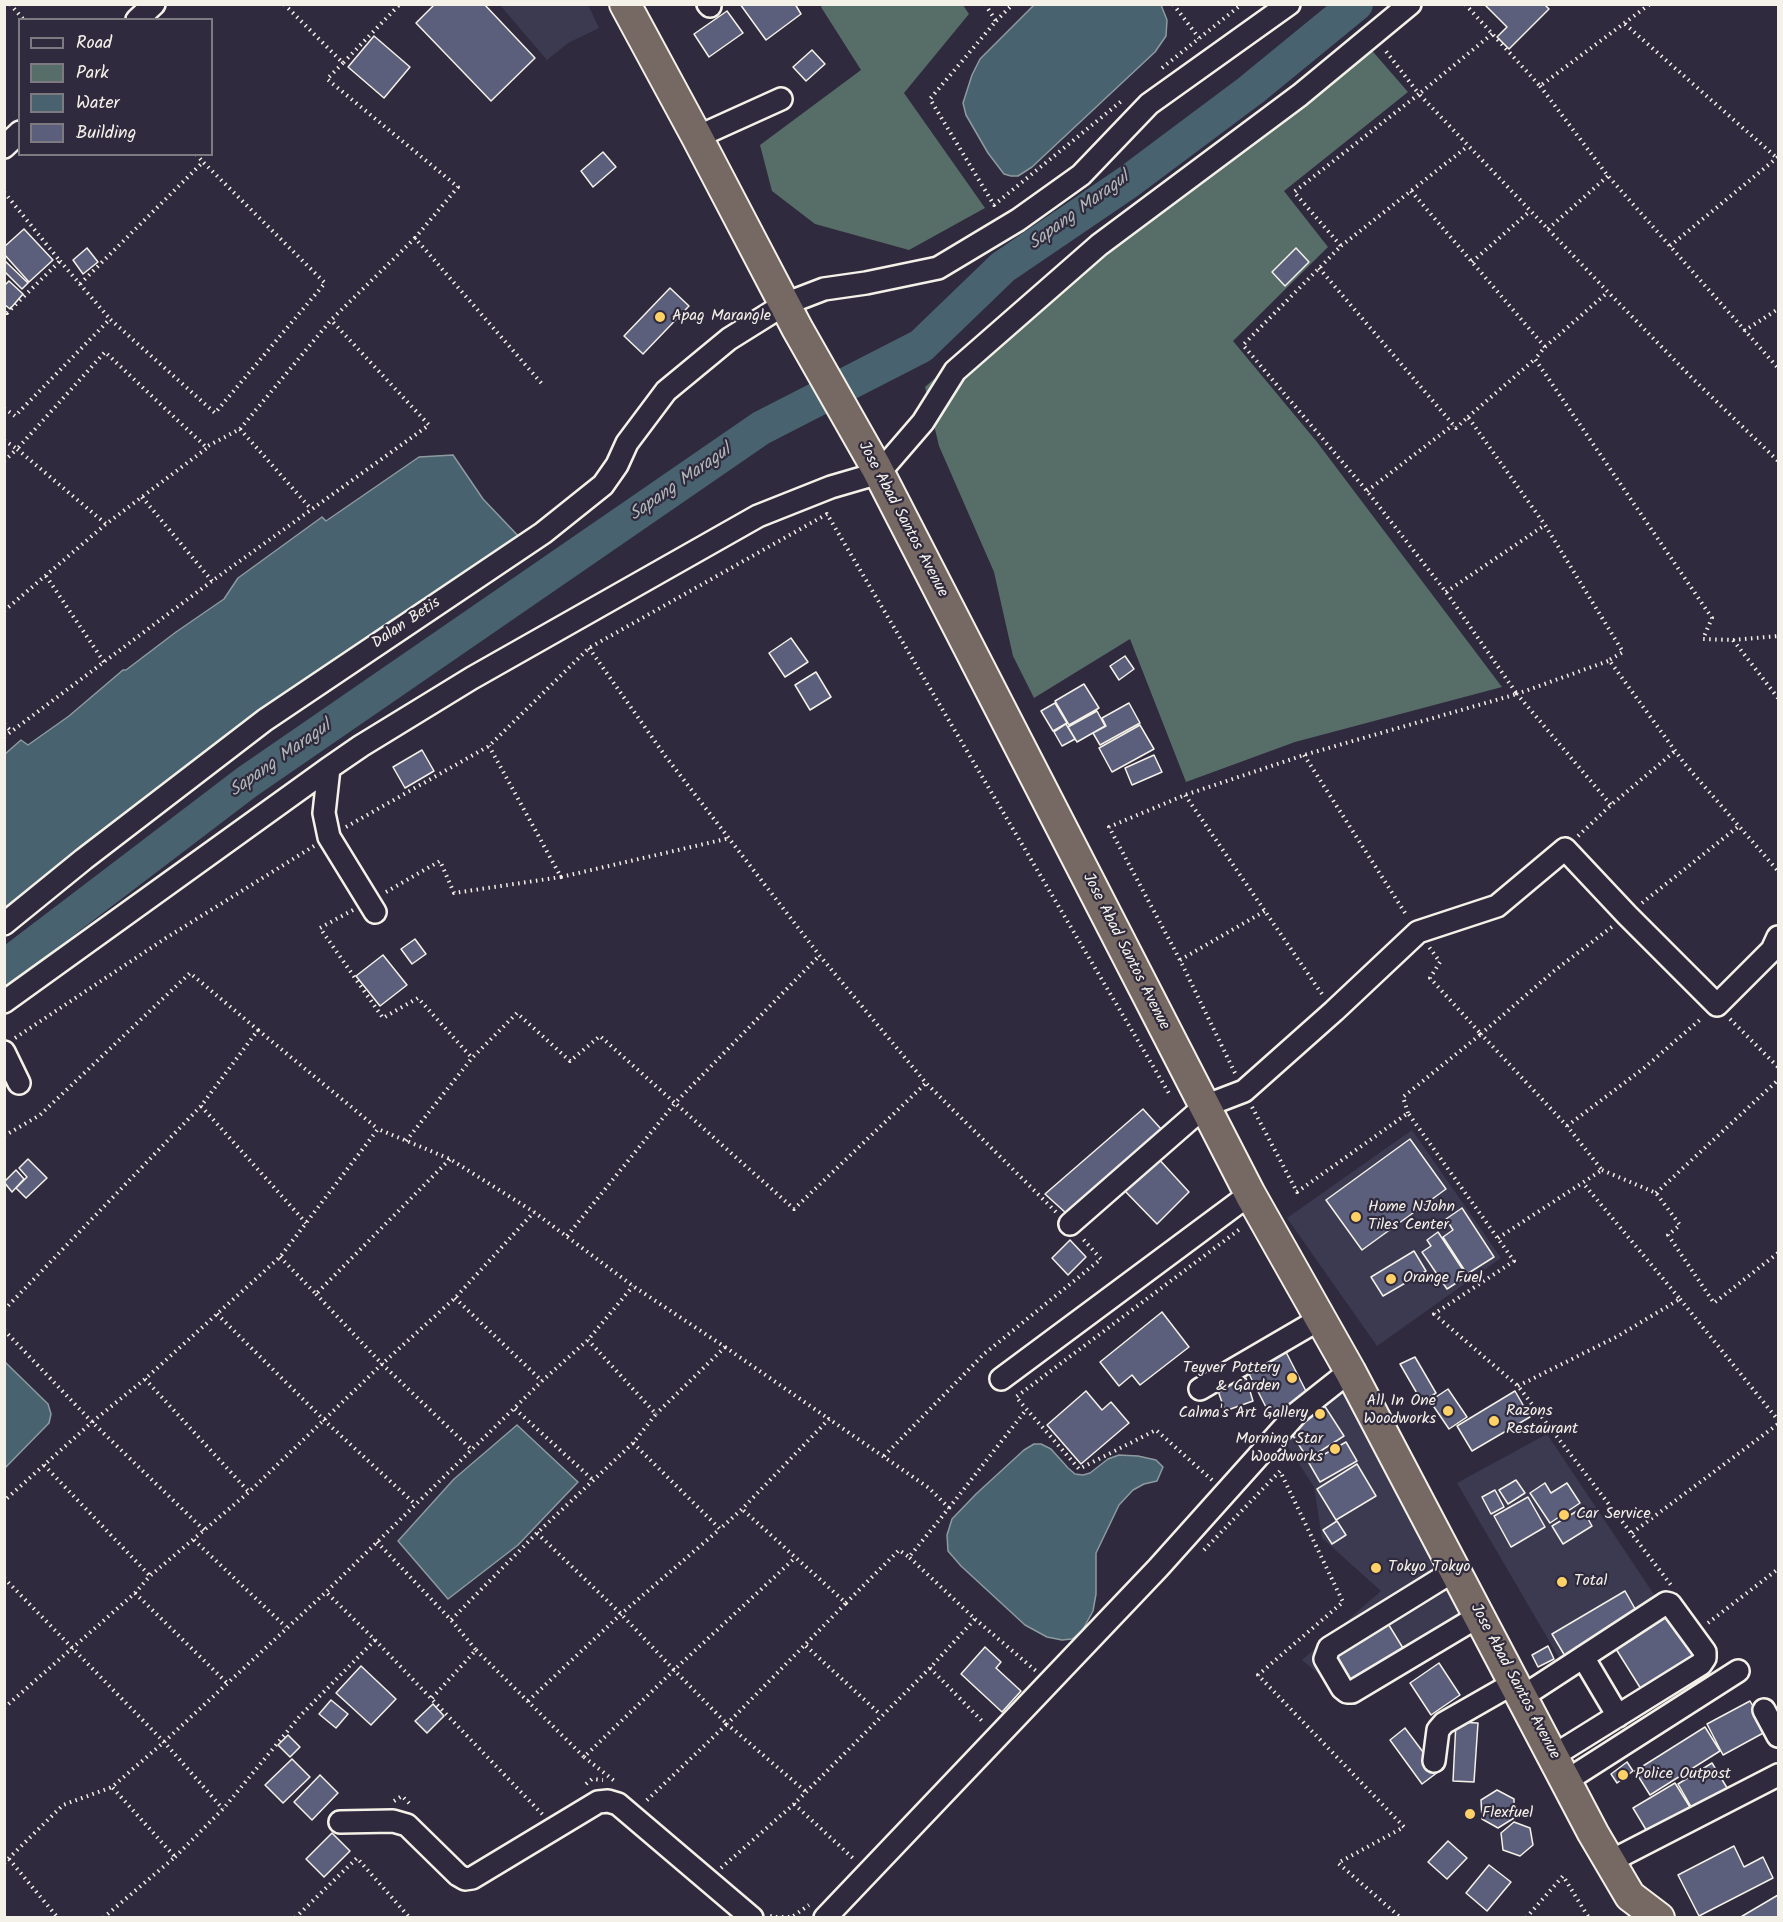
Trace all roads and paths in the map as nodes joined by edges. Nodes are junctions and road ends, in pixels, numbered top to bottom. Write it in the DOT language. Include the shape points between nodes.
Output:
graph roads {
  1 [pos="10,4"];
  2 [pos="154,4"];
  3 [pos="284,4"];
  4 [pos="400,4"];
  5 [pos="625,4"];
  6 [pos="985,4"];
  7 [pos="1013,4"];
  8 [pos="1173,4"];
  9 [pos="1242,4"];
  10 [pos="1289,4"];
  11 [pos="1410,4"];
  12 [pos="1465,4"];
  13 [pos="1650,4"];
  14 [pos="22,18"];
  15 [pos="139,18"];
  16 [pos="996,21"];
  17 [pos="1625,24"];
  18 [pos="1492,34"];
  19 [pos="1199,38"];
  20 [pos="1380,43"];
  21 [pos="343,63"];
  22 [pos="1155,74"];
  23 [pos="1540,86"];
  24 [pos="1419,94"];
  25 [pos="1128,96"];
  26 [pos="781,99"];
  27 [pos="18,134"];
  28 [pos="698,137"];
  29 [pos="1468,146"];
  30 [pos="4,147"];
  31 [pos="198,156"];
  32 [pos="1778,158"];
  33 [pos="203,162"];
  34 [pos="1608,176"];
  35 [pos="1411,191"];
  36 [pos="4,192"];
  37 [pos="1530,211"];
  38 [pos="1548,229"];
  39 [pos="415,238"];
  40 [pos="1341,246"];
  41 [pos="1670,246"];
  42 [pos="60,261"];
  43 [pos="1472,262"];
  44 [pos="1319,268"];
  45 [pos="80,284"];
  46 [pos="1608,292"];
  47 [pos="1779,309"];
  48 [pos="4,310"];
  49 [pos="791,316"];
  50 [pos="110,319"];
  51 [pos="331,320"];
  52 [pos="1744,331"];
  53 [pos="1545,347"];
  54 [pos="1535,359"];
  55 [pos="1779,368"];
  56 [pos="543,385"];
  57 [pos="4,408"];
  58 [pos="1468,417"];
  59 [pos="1453,425"];
  60 [pos="240,429"];
  61 [pos="4,440"];
  62 [pos="212,444"];
  63 [pos="17,449"];
  64 [pos="4,461"];
  65 [pos="1779,461"];
  66 [pos="878,470"];
  67 [pos="1367,491"];
  68 [pos="142,497"];
  69 [pos="311,509"];
  70 [pos="106,524"];
  71 [pos="1545,525"];
  72 [pos="46,575"];
  73 [pos="212,581"];
  74 [pos="1446,592"];
  75 [pos="4,611"];
  76 [pos="1779,636"];
  77 [pos="1733,640"];
  78 [pos="589,648"];
  79 [pos="1609,660"];
  80 [pos="104,662"];
  81 [pos="1517,694"];
  82 [pos="1779,698"];
  83 [pos="4,724"];
  84 [pos="12,732"];
  85 [pos="4,737"];
  86 [pos="489,746"];
  87 [pos="1675,751"];
  88 [pos="1304,755"];
  89 [pos="329,768"];
  90 [pos="1185,795"];
  91 [pos="1611,805"];
  92 [pos="1739,826"];
  93 [pos="329,837"];
  94 [pos="730,838"];
  95 [pos="1565,849"];
  96 [pos="1779,871"];
  97 [pos="561,878"];
  98 [pos="371,907"];
  99 [pos="1265,911"];
  100 [pos="1627,915"];
  101 [pos="4,924"];
  102 [pos="1418,932"];
  103 [pos="1779,937"];
  104 [pos="820,956"];
  105 [pos="1180,960"];
  106 [pos="4,1002"];
  107 [pos="1717,1005"];
  108 [pos="1334,1011"];
  109 [pos="258,1030"];
  110 [pos="1481,1034"];
  111 [pos="9,1045"];
  112 [pos="472,1058"];
  113 [pos="1779,1068"];
  114 [pos="1779,1080"];
  115 [pos="20,1083"];
  116 [pos="926,1083"];
  117 [pos="1244,1091"];
  118 [pos="675,1103"];
  119 [pos="201,1106"];
  120 [pos="1408,1113"];
  121 [pos="1195,1114"];
  122 [pos="1567,1126"];
  123 [pos="378,1129"];
  124 [pos="4,1136"];
  125 [pos="406,1141"];
  126 [pos="450,1159"];
  127 [pos="1602,1170"];
  128 [pos="1583,1183"];
  129 [pos="1656,1193"];
  130 [pos="1242,1200"];
  131 [pos="534,1212"];
  132 [pos="306,1223"];
  133 [pos="1070,1224"];
  134 [pos="567,1237"];
  135 [pos="1498,1238"];
  136 [pos="1779,1253"];
  137 [pos="280,1257"];
  138 [pos="633,1286"];
  139 [pos="316,1294"];
  140 [pos="455,1298"];
  141 [pos="1680,1299"];
  142 [pos="4,1310"];
  143 [pos="217,1314"];
  144 [pos="1320,1319"];
  145 [pos="4,1330"];
  146 [pos="588,1340"];
  147 [pos="725,1347"];
  148 [pos="382,1364"];
  149 [pos="1350,1371"];
  150 [pos="145,1379"];
  151 [pos="1001,1379"];
  152 [pos="542,1381"];
  153 [pos="1518,1386"];
  154 [pos="1200,1389"];
  155 [pos="514,1409"];
  156 [pos="1026,1410"];
  157 [pos="656,1414"];
  158 [pos="829,1419"];
  159 [pos="324,1421"];
  160 [pos="92,1422"];
  161 [pos="1779,1422"];
  162 [pos="633,1443"];
  163 [pos="473,1451"];
  164 [pos="884,1456"];
  165 [pos="44,1465"];
  166 [pos="593,1480"];
  167 [pos="1218,1486"];
  168 [pos="249,1491"];
  169 [pos="4,1501"];
  170 [pos="415,1504"];
  171 [pos="950,1508"];
  172 [pos="742,1509"];
  173 [pos="720,1529"];
  174 [pos="204,1530"];
  175 [pos="537,1533"];
  176 [pos="1632,1533"];
  177 [pos="194,1540"];
  178 [pos="377,1542"];
  179 [pos="796,1557"];
  180 [pos="909,1557"];
  181 [pos="1197,1557"];
  182 [pos="1779,1569"];
  183 [pos="1455,1570"];
  184 [pos="150,1575"];
  185 [pos="4,1578"];
  186 [pos="1674,1589"];
  187 [pos="327,1592"];
  188 [pos="135,1593"];
  189 [pos="846,1603"];
  190 [pos="621,1614"];
  191 [pos="1479,1616"];
  192 [pos="975,1619"];
  193 [pos="451,1620"];
  194 [pos="286,1627"];
  195 [pos="1703,1627"];
  196 [pos="375,1640"];
  197 [pos="806,1646"];
  198 [pos="73,1648"];
  199 [pos="476,1650"];
  200 [pos="1583,1657"];
  201 [pos="930,1668"];
  202 [pos="674,1670"];
  203 [pos="1738,1671"];
  204 [pos="1038,1673"];
  205 [pos="227,1683"];
  206 [pos="1518,1690"];
  207 [pos="432,1698"];
  208 [pos="528,1701"];
  209 [pos="4,1708"];
  210 [pos="1764,1710"];
  211 [pos="881,1715"];
  212 [pos="1618,1716"];
  213 [pos="727,1724"];
  214 [pos="987,1726"];
  215 [pos="1779,1736"];
  216 [pos="164,1742"];
  217 [pos="584,1757"];
  218 [pos="1434,1761"];
  219 [pos="1559,1769"];
  220 [pos="1779,1775"];
  221 [pos="617,1783"];
  222 [pos="585,1786"];
  223 [pos="112,1787"];
  224 [pos="805,1791"];
  225 [pos="623,1793"];
  226 [pos="794,1804"];
  227 [pos="642,1805"];
  228 [pos="223,1809"];
  229 [pos="418,1812"];
  230 [pos="393,1821"];
  231 [pos="340,1822"];
  232 [pos="549,1822"];
  233 [pos="175,1857"];
  234 [pos="9,1858"];
  235 [pos="1609,1862"];
  236 [pos="4,1863"];
  237 [pos="862,1867"];
  238 [pos="718,1871"];
  239 [pos="1631,1907"];
  240 [pos="818,1911"];
  241 [pos="758,1915"];
  242 [pos="58,1917"];
  243 [pos="103,1917"];
  244 [pos="295,1917"];
  245 [pos="410,1917"];
  246 [pos="1401,1917"];
  247 [pos="1526,1917"];
  248 [pos="1589,1917"];
  249 [pos="1659,1917"];
  1 -- 14 [label="path"];
  2 -- 15 [label="street"];
  3 -- 21 [label="path"];
  4 -- 21 [label="path"];
  5 -- 28 [label="highway, Jose Abad Santos Avenue"];
  6 -- 16 [label="path"];
  7 -- 16 [label="path"];
  8 -- 19 [label="path"];
  9 -- 19 [label="path"];
  10 -- 49 [label="street, Dalan Betis" via="1149,104 1081,175 1018,220 938,268 824,289"];
  11 -- 66 [label="street" via="1300,95 1099,245 955,371 923,422"];
  12 -- 18 [label="path"];
  13 -- 17 [label="path"];
  16 -- 25 [label="path" via="930,99 994,204"];
  17 -- 23 [label="path"];
  17 -- 32 [label="path"];
  18 -- 23 [label="path"];
  18 -- 24 [label="path"];
  19 -- 22 [label="path"];
  20 -- 24 [label="path"];
  21 -- 39 [label="path" via="327,79 458,187"];
  23 -- 34 [label="path"];
  24 -- 29 [label="path"];
  24 -- 40 [label="path" via="1294,192"];
  26 -- 28 [label="street"];
  27 -- 30 [label="street"];
  28 -- 49 [label="highway, Jose Abad Santos Avenue"];
  29 -- 35 [label="path"];
  29 -- 37 [label="path"];
  31 -- 33 [label="path"];
  32 -- 41 [label="path"];
  33 -- 45 [label="path"];
  33 -- 50 [label="path" via="325,283 215,413"];
  34 -- 38 [label="path"];
  34 -- 41 [label="path"];
  35 -- 40 [label="path"];
  35 -- 43 [label="path"];
  36 -- 42 [label="path"];
  37 -- 38 [label="path"];
  37 -- 43 [label="path"];
  38 -- 46 [label="path"];
  39 -- 51 [label="path"];
  39 -- 56 [label="path"];
  40 -- 44 [label="path"];
  41 -- 52 [label="path"];
  42 -- 45 [label="path"];
  42 -- 48 [label="path" via="7,313"];
  43 -- 53 [label="path"];
  44 -- 59 [label="path"];
  44 -- 67 [label="path" via="1243,345"];
  45 -- 50 [label="path"];
  46 -- 53 [label="path"];
  46 -- 65 [label="path"];
  47 -- 52 [label="path"];
  49 -- 66 [label="highway, Jose Abad Santos Avenue"];
  49 -- 101 [label="street, Dalan Betis" via="729,339 666,391 627,443 603,485 543,533 266,720"];
  50 -- 57 [label="path" via="15,416"];
  51 -- 60 [label="path"];
  51 -- 69 [label="path" via="429,425"];
  52 -- 55 [label="path"];
  53 -- 54 [label="path"];
  54 -- 58 [label="path"];
  54 -- 77 [label="path" via="1712,618 1703,639"];
  58 -- 59 [label="path" via="1456,428"];
  58 -- 71 [label="path"];
  59 -- 67 [label="path"];
  60 -- 62 [label="path"];
  60 -- 69 [label="path"];
  61 -- 63 [label="path"];
  62 -- 63 [label="path" via="206,447 105,352"];
  62 -- 68 [label="path"];
  63 -- 64 [label="path"];
  63 -- 70 [label="path"];
  66 -- 89 [label="street" via="758,516 472,678"];
  66 -- 121 [label="highway, Jose Abad Santos Avenue"];
  67 -- 74 [label="path"];
  68 -- 70 [label="path"];
  68 -- 73 [label="path"];
  69 -- 73 [label="path"];
  70 -- 72 [label="path"];
  71 -- 74 [label="path"];
  71 -- 79 [label="path" via="1623,652"];
  72 -- 75 [label="path"];
  72 -- 80 [label="path"];
  73 -- 80 [label="path"];
  74 -- 81 [label="path"];
  76 -- 77 [label="path"];
  77 -- 82 [label="path"];
  78 -- 86 [label="path"];
  78 -- 94 [label="path" via="666,757"];
  78 -- 121 [label="path" via="827,514"];
  79 -- 81 [label="path"];
  79 -- 87 [label="path"];
  80 -- 84 [label="path"];
  81 -- 88 [label="path"];
  81 -- 91 [label="path"];
  83 -- 84 [label="path"];
  84 -- 85 [label="path"];
  86 -- 93 [label="path"];
  86 -- 97 [label="path"];
  87 -- 91 [label="path"];
  87 -- 92 [label="path"];
  88 -- 90 [label="path"];
  88 -- 102 [label="path"];
  89 -- 93 [label="street" via="324,813"];
  89 -- 106 [label="street"];
  90 -- 99 [label="path"];
  90 -- 105 [label="path" via="1109,827"];
  91 -- 95 [label="path"];
  92 -- 96 [label="path"];
  92 -- 100 [label="path"];
  93 -- 98 [label="street"];
  93 -- 111 [label="path" via="166,938"];
  94 -- 97 [label="path"];
  94 -- 104 [label="path"];
  95 -- 100 [label="street"];
  95 -- 102 [label="street" via="1497,906"];
  97 -- 98 [label="path" via="454,893 440,861"];
  98 -- 112 [label="path" via="320,928 383,1018 418,998"];
  99 -- 105 [label="path"];
  99 -- 108 [label="path"];
  100 -- 107 [label="street"];
  100 -- 110 [label="path"];
  102 -- 108 [label="street"];
  102 -- 110 [label="path" via="1440,962 1430,978"];
  103 -- 107 [label="street" via="1772,950"];
  104 -- 116 [label="path"];
  104 -- 118 [label="path"];
  105 -- 117 [label="path"];
  107 -- 113 [label="path"];
  107 -- 122 [label="path" via="1644,1068"];
  108 -- 117 [label="street"];
  109 -- 119 [label="path"];
  109 -- 123 [label="path"];
  109 -- 124 [label="path" via="190,973 40,1115"];
  110 -- 120 [label="path" via="1403,1097"];
  110 -- 122 [label="path"];
  111 -- 115 [label="street" via="9,1064"];
  112 -- 118 [label="path" via="517,1013 570,1061 600,1036"];
  112 -- 125 [label="path"];
  114 -- 129 [label="path"];
  116 -- 118 [label="path" via="794,1209"];
  116 -- 133 [label="path"];
  117 -- 120 [label="path" via="1297,1192"];
  117 -- 121 [label="street"];
  118 -- 134 [label="path"];
  119 -- 132 [label="path"];
  119 -- 142 [label="path"];
  120 -- 135 [label="path"];
  121 -- 130 [label="highway, Jose Abad Santos Avenue"];
  121 -- 133 [label="street"];
  122 -- 127 [label="path"];
  123 -- 125 [label="path"];
  123 -- 132 [label="path"];
  125 -- 126 [label="path"];
  126 -- 131 [label="path"];
  126 -- 139 [label="path"];
  127 -- 128 [label="path"];
  127 -- 129 [label="path"];
  128 -- 135 [label="path"];
  128 -- 141 [label="path"];
  129 -- 136 [label="path" via="1680,1226 1668,1236 1714,1304"];
  130 -- 144 [label="highway, Jose Abad Santos Avenue"];
  130 -- 151 [label="street"];
  130 -- 156 [label="path" via="1246,1224 1016,1397"];
  131 -- 134 [label="path"];
  131 -- 140 [label="path"];
  132 -- 137 [label="path"];
  133 -- 164 [label="path" via="1101,1259 984,1354"];
  134 -- 138 [label="path"];
  135 -- 153 [label="path" via="1514,1261 1434,1314"];
  137 -- 139 [label="path"];
  137 -- 143 [label="path"];
  138 -- 146 [label="path"];
  138 -- 147 [label="path"];
  139 -- 148 [label="path"];
  140 -- 148 [label="path"];
  140 -- 152 [label="path"];
  141 -- 153 [label="path" via="1618,1336"];
  141 -- 161 [label="path"];
  143 -- 150 [label="path"];
  143 -- 159 [label="path"];
  144 -- 149 [label="highway, Jose Abad Santos Avenue"];
  144 -- 154 [label="street"];
  145 -- 160 [label="path"];
  146 -- 152 [label="path"];
  146 -- 157 [label="path"];
  147 -- 157 [label="path"];
  147 -- 158 [label="path"];
  148 -- 159 [label="path"];
  148 -- 163 [label="path"];
  149 -- 183 [label="highway, Jose Abad Santos Avenue"];
  149 -- 240 [label="street" via="1297,1413 1158,1568"];
  150 -- 160 [label="path"];
  150 -- 168 [label="path"];
  152 -- 155 [label="path"];
  153 -- 176 [label="path"];
  155 -- 163 [label="path"];
  155 -- 166 [label="path"];
  156 -- 167 [label="path" via="1078,1470 1156,1430"];
  156 -- 171 [label="path"];
  157 -- 162 [label="path"];
  158 -- 164 [label="path"];
  158 -- 172 [label="path"];
  159 -- 168 [label="path"];
  159 -- 170 [label="path"];
  160 -- 165 [label="path"];
  160 -- 174 [label="path"];
  161 -- 176 [label="path"];
  162 -- 166 [label="path"];
  162 -- 173 [label="path"];
  163 -- 170 [label="path"];
  164 -- 171 [label="path"];
  165 -- 169 [label="path"];
  165 -- 184 [label="path"];
  166 -- 175 [label="path"];
  168 -- 174 [label="path"];
  170 -- 178 [label="path"];
  171 -- 180 [label="path"];
  172 -- 173 [label="path"];
  172 -- 179 [label="path"];
  173 -- 190 [label="path"];
  174 -- 177 [label="path"];
  175 -- 190 [label="path"];
  175 -- 193 [label="path"];
  176 -- 186 [label="path"];
  177 -- 184 [label="path"];
  177 -- 194 [label="path"];
  178 -- 187 [label="path"];
  178 -- 193 [label="path"];
  179 -- 189 [label="path"];
  179 -- 202 [label="path"];
  180 -- 189 [label="path" via="899,1551"];
  180 -- 192 [label="path"];
  181 -- 246 [label="path" via="1280,1471 1343,1602 1258,1675 1404,1827 1338,1863"];
  182 -- 195 [label="path"];
  183 -- 191 [label="highway, Jose Abad Santos Avenue"];
  183 -- 191 [label="street" via="1329,1648 1325,1659 1342,1688 1352,1692"];
  184 -- 188 [label="path"];
  185 -- 198 [label="path"];
  187 -- 194 [label="path"];
  187 -- 196 [label="path"];
  188 -- 198 [label="path"];
  188 -- 205 [label="path"];
  189 -- 197 [label="path"];
  190 -- 202 [label="path"];
  190 -- 208 [label="path"];
  191 -- 206 [label="highway, Jose Abad Santos Avenue"];
  192 -- 201 [label="path"];
  192 -- 204 [label="path"];
  193 -- 199 [label="path"];
  194 -- 205 [label="path"];
  196 -- 207 [label="path"];
  196 -- 228 [label="path" via="300,1716"];
  197 -- 211 [label="path"];
  197 -- 213 [label="path"];
  198 -- 209 [label="path"];
  198 -- 216 [label="path"];
  199 -- 207 [label="path"];
  199 -- 208 [label="path"];
  200 -- 206 [label="street"];
  200 -- 212 [label="street"];
  200 -- 212 [label="street" via="1666,1603 1705,1652 1701,1664"];
  201 -- 211 [label="path"];
  201 -- 214 [label="path"];
  202 -- 213 [label="path"];
  202 -- 217 [label="path"];
  203 -- 219 [label="street"];
  205 -- 216 [label="path"];
  206 -- 218 [label="street" via="1444,1723 1438,1730"];
  206 -- 219 [label="highway, Jose Abad Santos Avenue"];
  207 -- 232 [label="path"];
  208 -- 217 [label="path"];
  210 -- 215 [label="street"];
  211 -- 224 [label="path"];
  212 -- 219 [label="street"];
  213 -- 224 [label="path"];
  213 -- 227 [label="path"];
  216 -- 223 [label="path"];
  216 -- 228 [label="path"];
  217 -- 221 [label="path"];
  219 -- 235 [label="highway, Jose Abad Santos Avenue"];
  220 -- 235 [label="street"];
  221 -- 222 [label="path" via="592,1779"];
  221 -- 225 [label="path"];
  223 -- 233 [label="path"];
  223 -- 234 [label="path" via="63,1805"];
  224 -- 226 [label="path"];
  226 -- 237 [label="path"];
  226 -- 238 [label="path"];
  228 -- 233 [label="path"];
  229 -- 230 [label="path" via="402,1796 381,1810"];
  230 -- 231 [label="street"];
  230 -- 241 [label="street" via="407,1825 465,1879 598,1802 608,1801 618,1804"];
  233 -- 243 [label="path"];
  234 -- 236 [label="path"];
  234 -- 242 [label="path"];
  235 -- 239 [label="highway, Jose Abad Santos Avenue"];
  239 -- 249 [label="highway, Jose Abad Santos Avenue"];
  240 -- 241 [label="path" via="792,1917"];
  244 -- 245 [label="path" via="357,1858"];
  247 -- 248 [label="path" via="1563,1876"];
}
